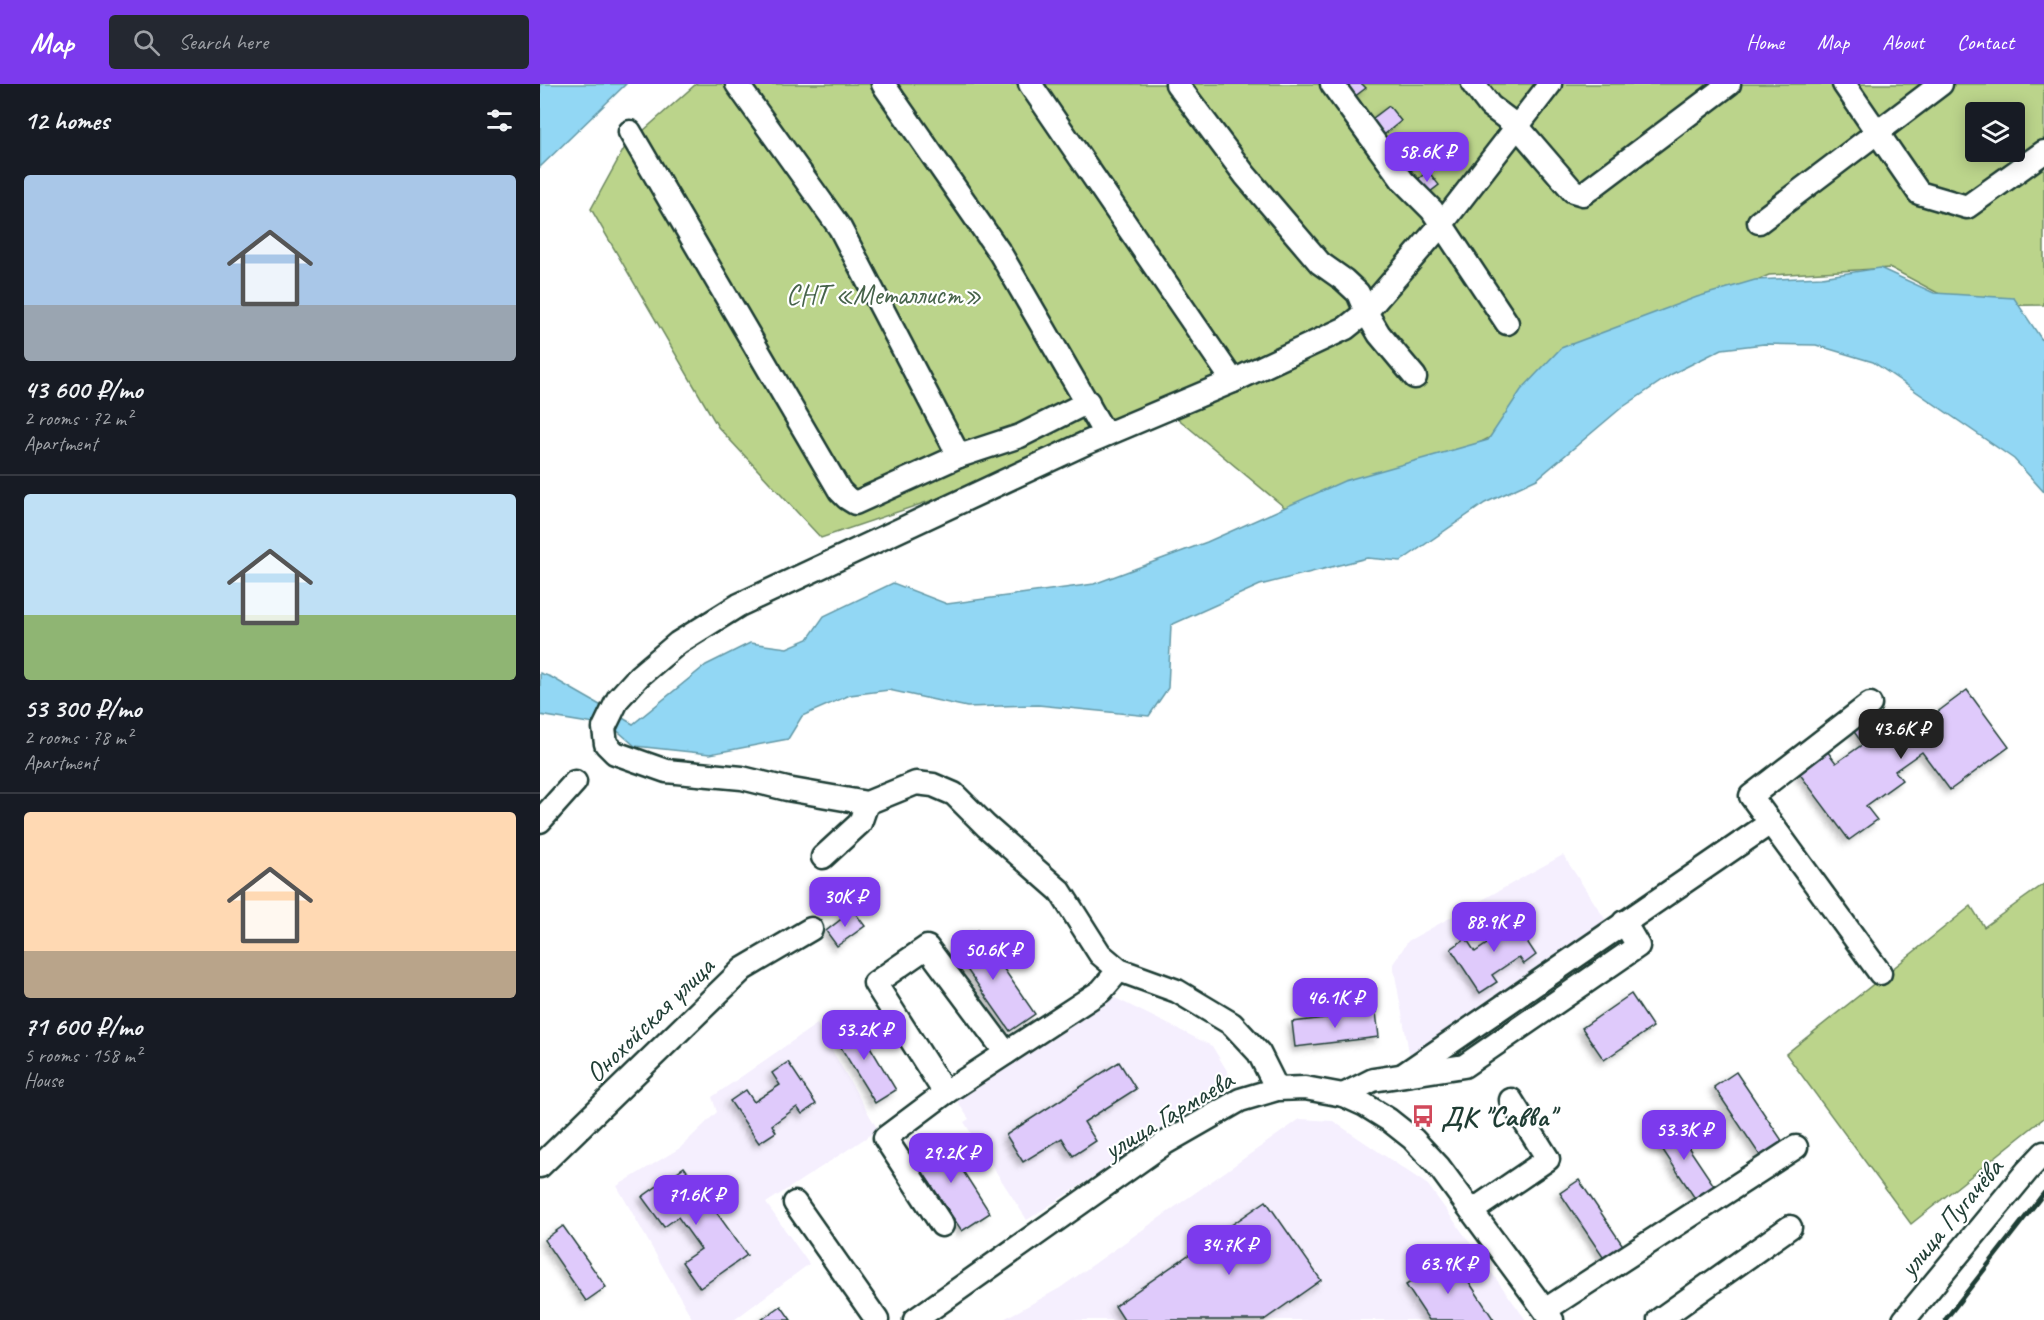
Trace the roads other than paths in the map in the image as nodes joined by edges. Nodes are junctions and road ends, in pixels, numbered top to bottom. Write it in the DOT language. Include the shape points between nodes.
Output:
graph roads {
  1 [pos="737,84"];
  2 [pos="884,84"];
  3 [pos="1030,84"];
  4 [pos="1177,84"];
  5 [pos="1332,84"];
  6 [pos="1473,84"];
  7 [pos="1550,84"];
  8 [pos="1729,84"];
  9 [pos="1844,84"];
  10 [pos="1941,84"];
  11 [pos="1518,127"];
  12 [pos="1877,131"];
  13 [pos="630,132"];
  14 [pos="2044,152"];
  15 [pos="1759,222"];
  16 [pos="1441,225"];
  17 [pos="1365,312"];
  18 [pos="1507,322"];
  19 [pos="1415,377"];
  20 [pos="1233,381"];
  21 [pos="1088,402"];
  22 [pos="1105,434"];
  23 [pos="959,456"];
  24 [pos="1870,704"];
  25 [pos="575,782"];
  26 [pos="867,803"];
  27 [pos="540,821"];
  28 [pos="1770,823"];
  29 [pos="823,857"];
  30 [pos="811,929"];
  31 [pos="1119,970"];
  32 [pos="1880,974"];
  33 [pos="1005,1053"];
  34 [pos="1277,1089"];
  35 [pos="945,1093"];
  36 [pos="1343,1095"];
  37 [pos="1511,1101"];
  38 [pos="1796,1147"];
  39 [pos="2044,1153"];
  40 [pos="540,1166"];
  41 [pos="795,1203"];
  42 [pos="1472,1211"];
  43 [pos="942,1225"];
  44 [pos="1791,1227"];
  45 [pos="1548,1315"];
  46 [pos="877,1320"];
  47 [pos="915,1320"];
  48 [pos="1659,1320"];
  49 [pos="1904,1320"];
  1 -- 23 [label="street" via="840,228"];
  2 -- 21 [label="street" via="1000,253"];
  3 -- 20 [label="street"];
  4 -- 17 [label="street" via="1245,175 1320,263 1358,293"];
  5 -- 16 [label="street" via="1403,181"];
  6 -- 11 [label="street" via="1491,106"];
  7 -- 11 [label="street"];
  8 -- 11 [label="street" via="1583,194 1573,191"];
  9 -- 12 [label="street"];
  10 -- 12 [label="street"];
  11 -- 16 [label="street"];
  12 -- 14 [label="street" via="1919,194 1967,207"];
  12 -- 15 [label="street"];
  13 -- 23 [label="street" via="847,498 855,503"];
  16 -- 17 [label="street"];
  16 -- 18 [label="street"];
  17 -- 19 [label="street"];
  17 -- 20 [label="street" via="1346,328"];
  20 -- 22 [label="street"];
  21 -- 22 [label="street"];
  21 -- 23 [label="street" via="1020,436"];
  22 -- 26 [label="street" via="739,606 678,643 639,676 618,699 604,728 606,744 615,753 666,771 742,778"];
  24 -- 28 [label="street" via="1751,796"];
  25 -- 27 [label="street"];
  26 -- 29 [label="street" via="860,823"];
  26 -- 31 [label="street" via="916,783 954,794 1060,891 1100,954"];
  28 -- 32 [label="street"];
  28 -- 36 [label="street" via="1403,1075 1373,1080"];
  30 -- 40 [label="street, Онохойская улица" via="743,969"];
  31 -- 33 [label="street" via="1101,991"];
  31 -- 34 [label="street" via="1177,991 1232,1024 1259,1053"];
  33 -- 35 [label="street"];
  33 -- 35 [label="street" via="927,947 875,983"];
  34 -- 36 [label="street, улица Гармаева" via="1305,1088"];
  34 -- 47 [label="street, улица Гармаева" via="1240,1100 1165,1143"];
  35 -- 43 [label="street" via="885,1138"];
  36 -- 42 [label="street" via="1389,1120 1413,1139"];
  37 -- 42 [label="street" via="1548,1159"];
  38 -- 45 [label="street"];
  39 -- 49 [label="street, улица Пугачёва"];
  41 -- 46 [label="street"];
  42 -- 45 [label="street"];
  44 -- 48 [label="street"];
}
